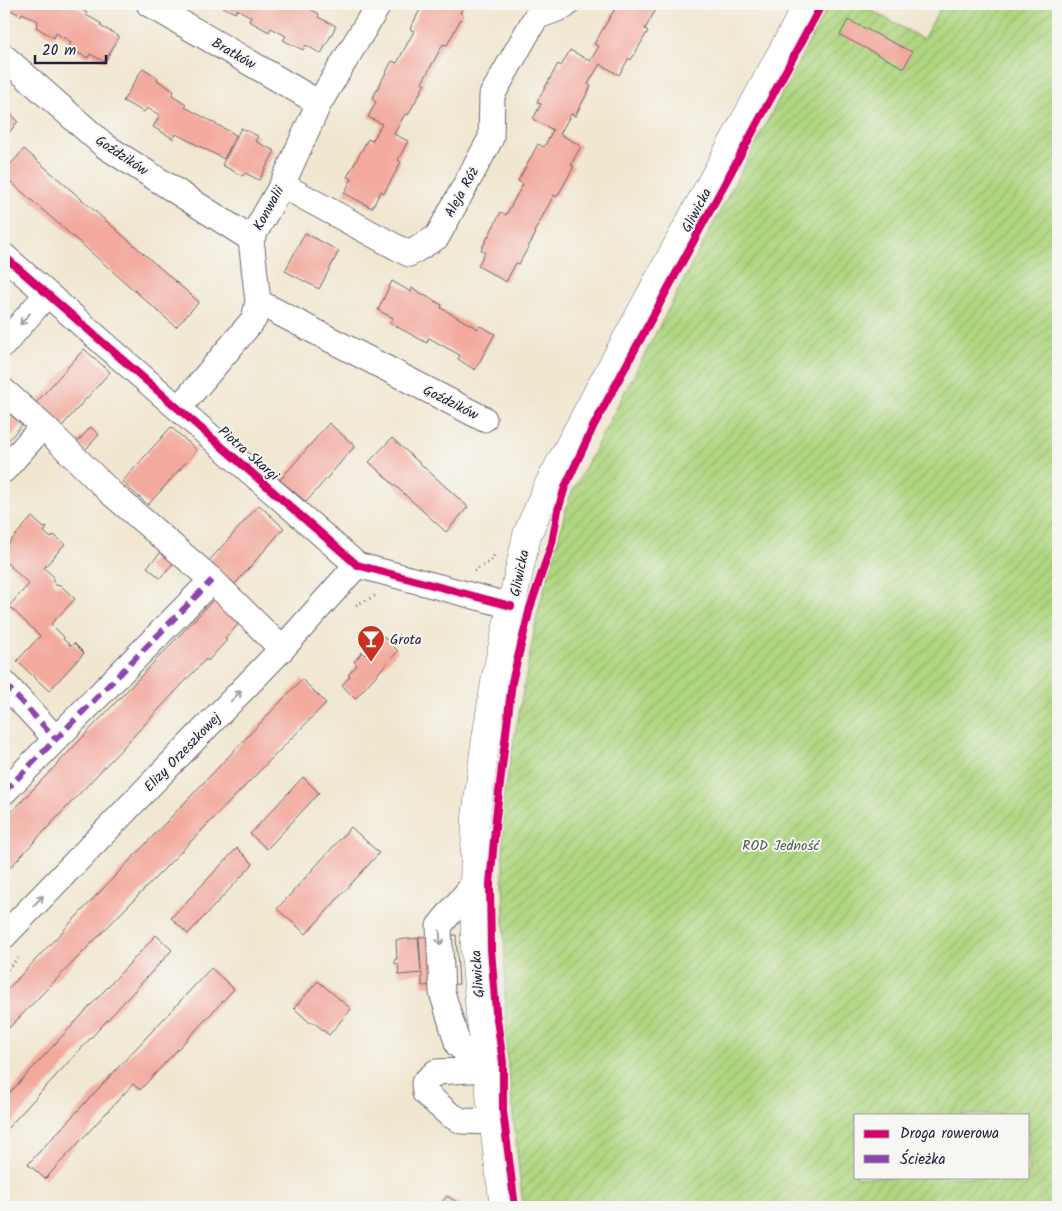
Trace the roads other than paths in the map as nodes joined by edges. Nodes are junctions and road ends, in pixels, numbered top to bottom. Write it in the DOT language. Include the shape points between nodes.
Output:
graph roads {
  1 [pos="149,4"];
  2 [pos="379,4"];
  3 [pos="567,4"];
  4 [pos="808,4"];
  5 [pos="4,57"];
  6 [pos="319,103"];
  7 [pos="282,185"];
  8 [pos="251,239"];
  9 [pos="4,256"];
  10 [pos="47,294"];
  11 [pos="258,302"];
  12 [pos="4,344"];
  13 [pos="4,391"];
  14 [pos="179,408"];
  15 [pos="484,419"];
  16 [pos="43,426"];
  17 [pos="4,470"];
  18 [pos="357,565"];
  19 [pos="212,580"];
  20 [pos="511,606"];
  21 [pos="282,649"];
  22 [pos="4,683"];
  23 [pos="56,739"];
  24 [pos="4,792"];
  25 [pos="474,884"];
  26 [pos="4,936"];
  27 [pos="487,1069"];
  28 [pos="493,1122"];
  29 [pos="504,1207"];
  1 -- 6 [label="street, Bratków"];
  2 -- 6 [label="street, Konwalii"];
  3 -- 7 [label="street, Aleja Róż" via="536,18 492,95 491,138 437,237 409,254"];
  4 -- 20 [label="main road, Gliwicka" via="547,488 527,535"];
  5 -- 8 [label="street, Goździków" via="105,146"];
  6 -- 7 [label="street, Konwalii"];
  7 -- 8 [label="street, Konwalii"];
  8 -- 11 [label="street, Konwalii"];
  9 -- 10 [label="street, Piotra Skargi"];
  10 -- 12 [label="street, one-way"];
  10 -- 14 [label="street, Piotra Skargi"];
  11 -- 14 [label="street, Konwalii" via="254,319"];
  11 -- 15 [label="street, Goździków"];
  13 -- 16 [label="street"];
  14 -- 18 [label="street, Piotra Skargi"];
  16 -- 17 [label="street"];
  16 -- 19 [label="street" via="111,493"];
  18 -- 20 [label="street, Piotra Skargi"];
  18 -- 21 [label="street, Elizy Orzeszkowej"];
  19 -- 21 [label="street"];
  19 -- 23 [label="street"];
  20 -- 25 [label="main road, Gliwicka" via="484,752 476,818"];
  26 -- 21 [label="street, Elizy Orzeszkowej, one-way"];
  22 -- 23 [label="street"];
  23 -- 24 [label="street"];
  25 -- 27 [label="main road, Gliwicka" via="476,960"];
  25 -- 27 [label="street, one-way" via="439,926 442,992 458,1045"];
  27 -- 28 [label="main road, Gliwicka"];
  27 -- 28 [label="street" via="436,1072 424,1084 425,1093 462,1121"];
  28 -- 29 [label="main road, Gliwicka"];
}
